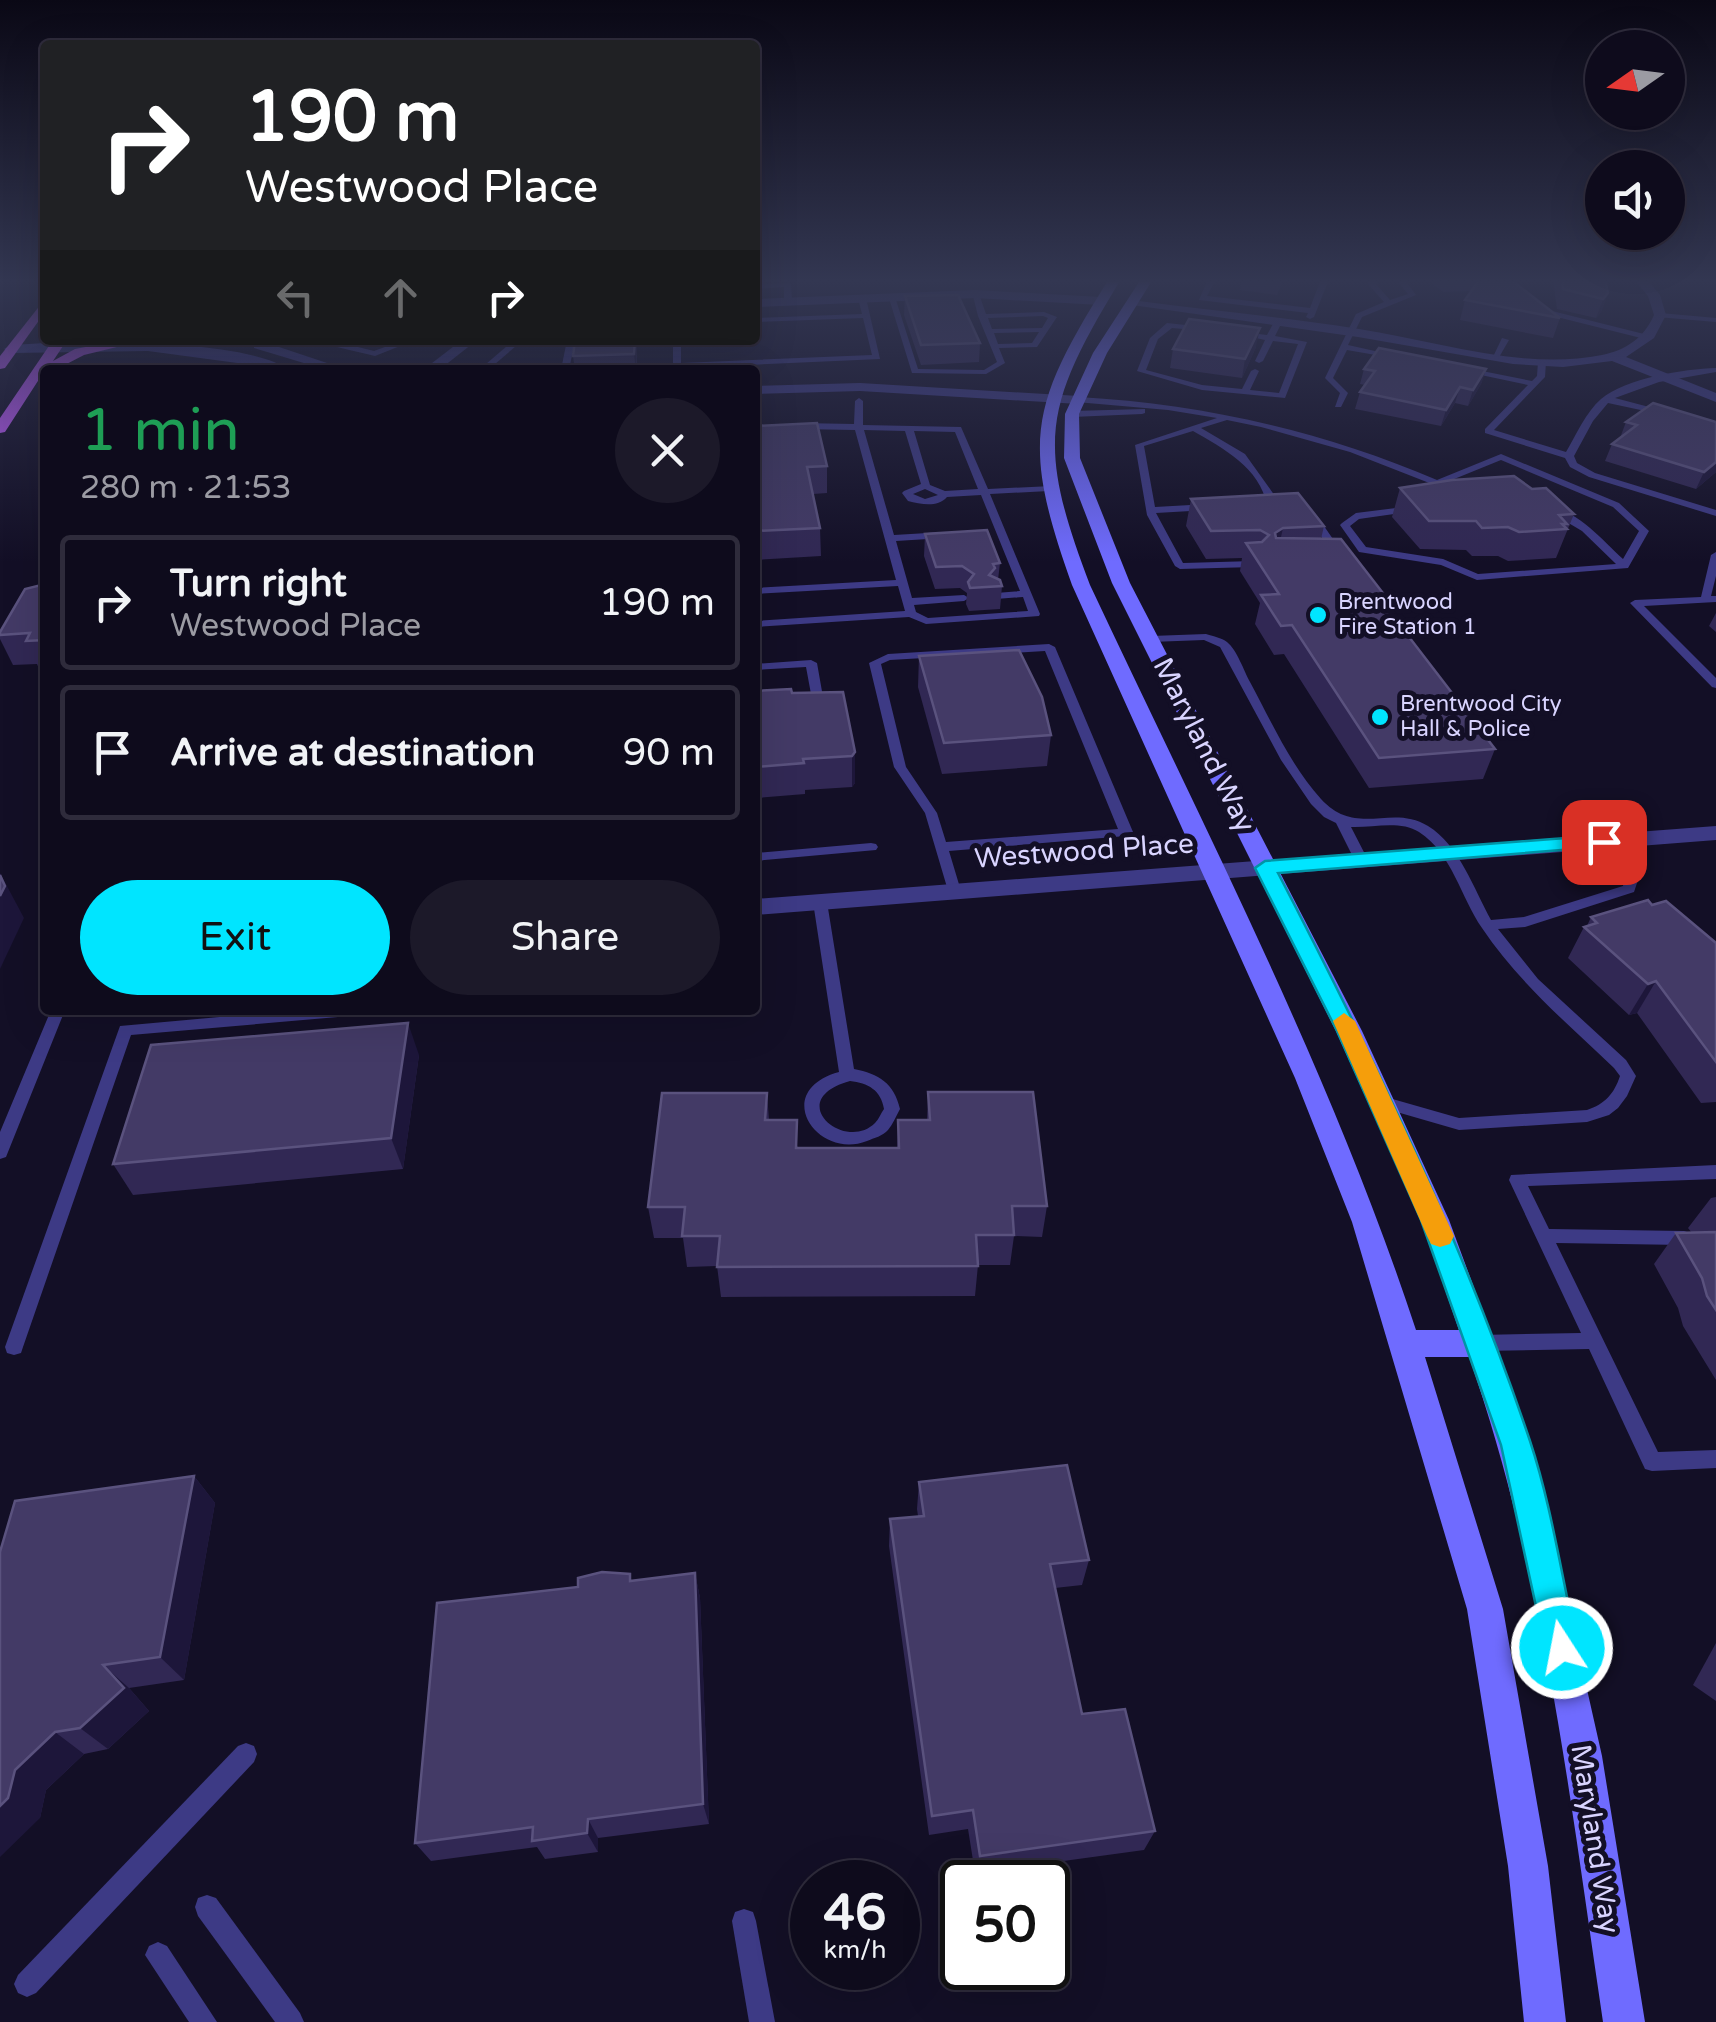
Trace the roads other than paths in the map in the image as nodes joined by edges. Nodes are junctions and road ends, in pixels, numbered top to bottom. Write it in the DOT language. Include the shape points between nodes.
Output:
graph roads {
  1 [pos="1063,373"];
  2 [pos="1091,373"];
  3 [pos="1150,373"];
  4 [pos="1253,373"];
  5 [pos="1291,373"];
  6 [pos="1331,373"];
  7 [pos="1483,373"];
  8 [pos="1542,373"];
  9 [pos="1655,373"];
  10 [pos="1695,373"];
  11 [pos="37,374"];
  12 [pos="1666,378"];
  13 [pos="1534,384"];
  14 [pos="760,390"];
  15 [pos="1242,390"];
  16 [pos="1716,398"];
  17 [pos="1606,400"];
  18 [pos="858,401"];
  19 [pos="760,403"];
  20 [pos="1050,405"];
  21 [pos="1338,405"];
  22 [pos="1176,406"];
  23 [pos="1075,407"];
  24 [pos="1675,414"];
  25 [pos="1223,418"];
  26 [pos="858,424"];
  27 [pos="792,426"];
  28 [pos="908,426"];
  29 [pos="0,429"];
  30 [pos="1196,429"];
  31 [pos="1568,456"];
  32 [pos="1464,472"];
  33 [pos="1481,480"];
  34 [pos="1437,483"];
  35 [pos="926,486"];
  36 [pos="1049,488"];
  37 [pos="985,491"];
  38 [pos="1446,492"];
  39 [pos="944,494"];
  40 [pos="908,496"];
  41 [pos="878,497"];
  42 [pos="932,502"];
  43 [pos="1225,507"];
  44 [pos="1424,507"];
  45 [pos="1548,508"];
  46 [pos="1152,510"];
  47 [pos="1716,513"];
  48 [pos="1003,532"];
  49 [pos="983,533"];
  50 [pos="963,534"];
  51 [pos="944,535"];
  52 [pos="890,538"];
  53 [pos="1716,556"];
  54 [pos="1334,560"];
  55 [pos="1254,564"];
  56 [pos="1624,566"];
  57 [pos="902,583"];
  58 [pos="760,592"];
  59 [pos="1027,594"];
  60 [pos="996,596"];
  61 [pos="964,598"];
  62 [pos="1710,600"];
  63 [pos="909,608"];
  64 [pos="1099,622"];
  65 [pos="760,623"];
  66 [pos="1151,640"];
  67 [pos="760,667"];
  68 [pos="1716,685"];
  69 [pos="785,699"];
  70 [pos="1342,822"];
  71 [pos="1716,834"];
  72 [pos="1604,842"];
  73 [pos="871,847"];
  74 [pos="940,847"];
  75 [pos="1446,854"];
  76 [pos="760,857"];
  77 [pos="1361,860"];
  78 [pos="1265,868"];
  79 [pos="1214,871"];
  80 [pos="954,892"];
  81 [pos="820,902"];
  82 [pos="760,906"];
  83 [pos="1487,925"];
  84 [pos="56,1015"];
  85 [pos="302,1015"];
  86 [pos="846,1075"];
  87 [pos="1382,1102"];
  88 [pos="0,1152"];
  89 [pos="1716,1172"];
  90 [pos="1544,1236"];
  91 [pos="1684,1238"];
  92 [pos="1594,1341"];
  93 [pos="1479,1343"];
  94 [pos="1405,1344"];
  95 [pos="14,1346"];
  96 [pos="1716,1459"];
  97 [pos="246,1754"];
  98 [pos="207,1907"];
  99 [pos="744,1922"];
  100 [pos="158,1955"];
  101 [pos="27,1984"];
  102 [pos="204,2022"];
  103 [pos="291,2022"];
  104 [pos="762,2022"];
  105 [pos="1545,2022"];
  106 [pos="1624,2022"];
  1 -- 20 [label="main road, Maryland Way"];
  2 -- 23 [label="main road, Maryland Way"];
  3 -- 15 [label="lane"];
  4 -- 15 [label="lane"];
  5 -- 15 [label="lane" via="1282,396"];
  6 -- 21 [label="lane" via="1344,394"];
  7 -- 13 [label="lane"];
  8 -- 13 [label="lane"];
  9 -- 12 [label="street"];
  10 -- 12 [label="lane"];
  11 -- 29 [label="main road"];
  12 -- 16 [label="street"];
  12 -- 17 [label="lane"];
  13 -- 31 [label="lane" via="1488,431"];
  14 -- 20 [label="street" via="860,387"];
  15 -- 25 [label="lane"];
  17 -- 24 [label="lane"];
  17 -- 31 [label="lane"];
  18 -- 19 [label="street"];
  18 -- 20 [label="street"];
  18 -- 26 [label="lane"];
  20 -- 23 [label="street"];
  20 -- 36 [label="main road, Maryland Way" via="1043,459"];
  22 -- 23 [label="lane"];
  22 -- 23 [label="lane" via="1120,414"];
  22 -- 25 [label="lane"];
  23 -- 66 [label="main road, Maryland Way" via="1072,458 1091,516"];
  25 -- 30 [label="lane"];
  25 -- 34 [label="lane" via="1344,447"];
  26 -- 27 [label="lane"];
  26 -- 28 [label="lane"];
  26 -- 41 [label="lane"];
  28 -- 35 [label="lane"];
  28 -- 37 [label="lane" via="958,429"];
  30 -- 46 [label="lane" via="1139,446"];
  30 -- 54 [label="lane" via="1242,456 1270,496 1266,504 1314,518 1339,552"];
  31 -- 47 [label="lane" via="1592,474"];
  32 -- 33 [label="lane"];
  32 -- 34 [label="lane"];
  32 -- 56 [label="lane" via="1501,457 1616,505 1644,530"];
  34 -- 38 [label="lane"];
  35 -- 39 [label="lane"];
  35 -- 40 [label="lane"];
  36 -- 37 [label="lane"];
  36 -- 64 [label="main road, Maryland Way" via="1054,517"];
  37 -- 39 [label="lane"];
  37 -- 48 [label="lane"];
  39 -- 42 [label="lane"];
  40 -- 41 [label="lane"];
  40 -- 42 [label="lane"];
  41 -- 52 [label="lane"];
  42 -- 51 [label="lane"];
  43 -- 46 [label="lane"];
  44 -- 56 [label="lane" via="1356,516 1345,525 1364,550 1443,562 1477,577"];
  45 -- 56 [label="lane" via="1576,522"];
  46 -- 55 [label="lane" via="1180,566"];
  48 -- 49 [label="lane"];
  48 -- 59 [label="lane"];
  50 -- 51 [label="lane"];
  51 -- 52 [label="lane"];
  52 -- 57 [label="lane"];
  53 -- 62 [label="lane"];
  57 -- 58 [label="lane"];
  57 -- 63 [label="lane"];
  59 -- 60 [label="lane"];
  59 -- 63 [label="lane" via="1035,614 926,621"];
  61 -- 63 [label="lane"];
  62 -- 68 [label="lane" via="1635,603"];
  63 -- 65 [label="lane"];
  64 -- 66 [label="main road"];
  64 -- 79 [label="main road, Maryland Way"];
  66 -- 70 [label="lane" via="1206,638 1224,645 1313,800"];
  66 -- 78 [label="main road, Maryland Way"];
  67 -- 69 [label="lane" via="812,663 817,697"];
  70 -- 75 [label="lane" via="1408,822"];
  70 -- 77 [label="lane"];
  71 -- 72 [label="street, Westwood Place"];
  72 -- 75 [label="street, Westwood Place"];
  72 -- 83 [label="lane" via="1631,880 1629,888 1525,922"];
  73 -- 76 [label="lane"];
  74 -- 74 [label="lane" via="931,813 900,768 875,662 1049,647 1126,832"];
  74 -- 80 [label="lane"];
  75 -- 77 [label="street, Westwood Place"];
  75 -- 83 [label="lane"];
  77 -- 78 [label="street, Westwood Place"];
  78 -- 79 [label="street, Westwood Place"];
  78 -- 87 [label="main road, Maryland Way"];
  79 -- 80 [label="street, Westwood Place"];
  79 -- 94 [label="main road, Maryland Way" via="1308,1078 1366,1222"];
  80 -- 81 [label="street, Westwood Place"];
  81 -- 82 [label="street, Westwood Place"];
  81 -- 86 [label="lane"];
  83 -- 87 [label="lane" via="1532,983 1620,1064 1628,1076 1624,1088 1603,1111 1510,1122 1440,1121"];
  84 -- 88 [label="lane"];
  85 -- 95 [label="lane" via="125,1030"];
  86 -- 86 [label="lane" via="816,1090 813,1118 833,1135 871,1135 890,1116 889,1094 872,1079"];
  87 -- 93 [label="main road, Maryland Way"];
  89 -- 90 [label="lane" via="1518,1180"];
  90 -- 91 [label="lane"];
  90 -- 92 [label="lane"];
  92 -- 93 [label="lane"];
  92 -- 96 [label="lane" via="1652,1462"];
  93 -- 94 [label="main road"];
  93 -- 106 [label="main road, Maryland Way" via="1516,1445 1548,1576"];
  94 -- 105 [label="main road, Maryland Way" via="1489,1626"];
  97 -- 101 [label="lane"];
  98 -- 103 [label="lane"];
  99 -- 104 [label="lane"];
  100 -- 102 [label="lane"];
}
